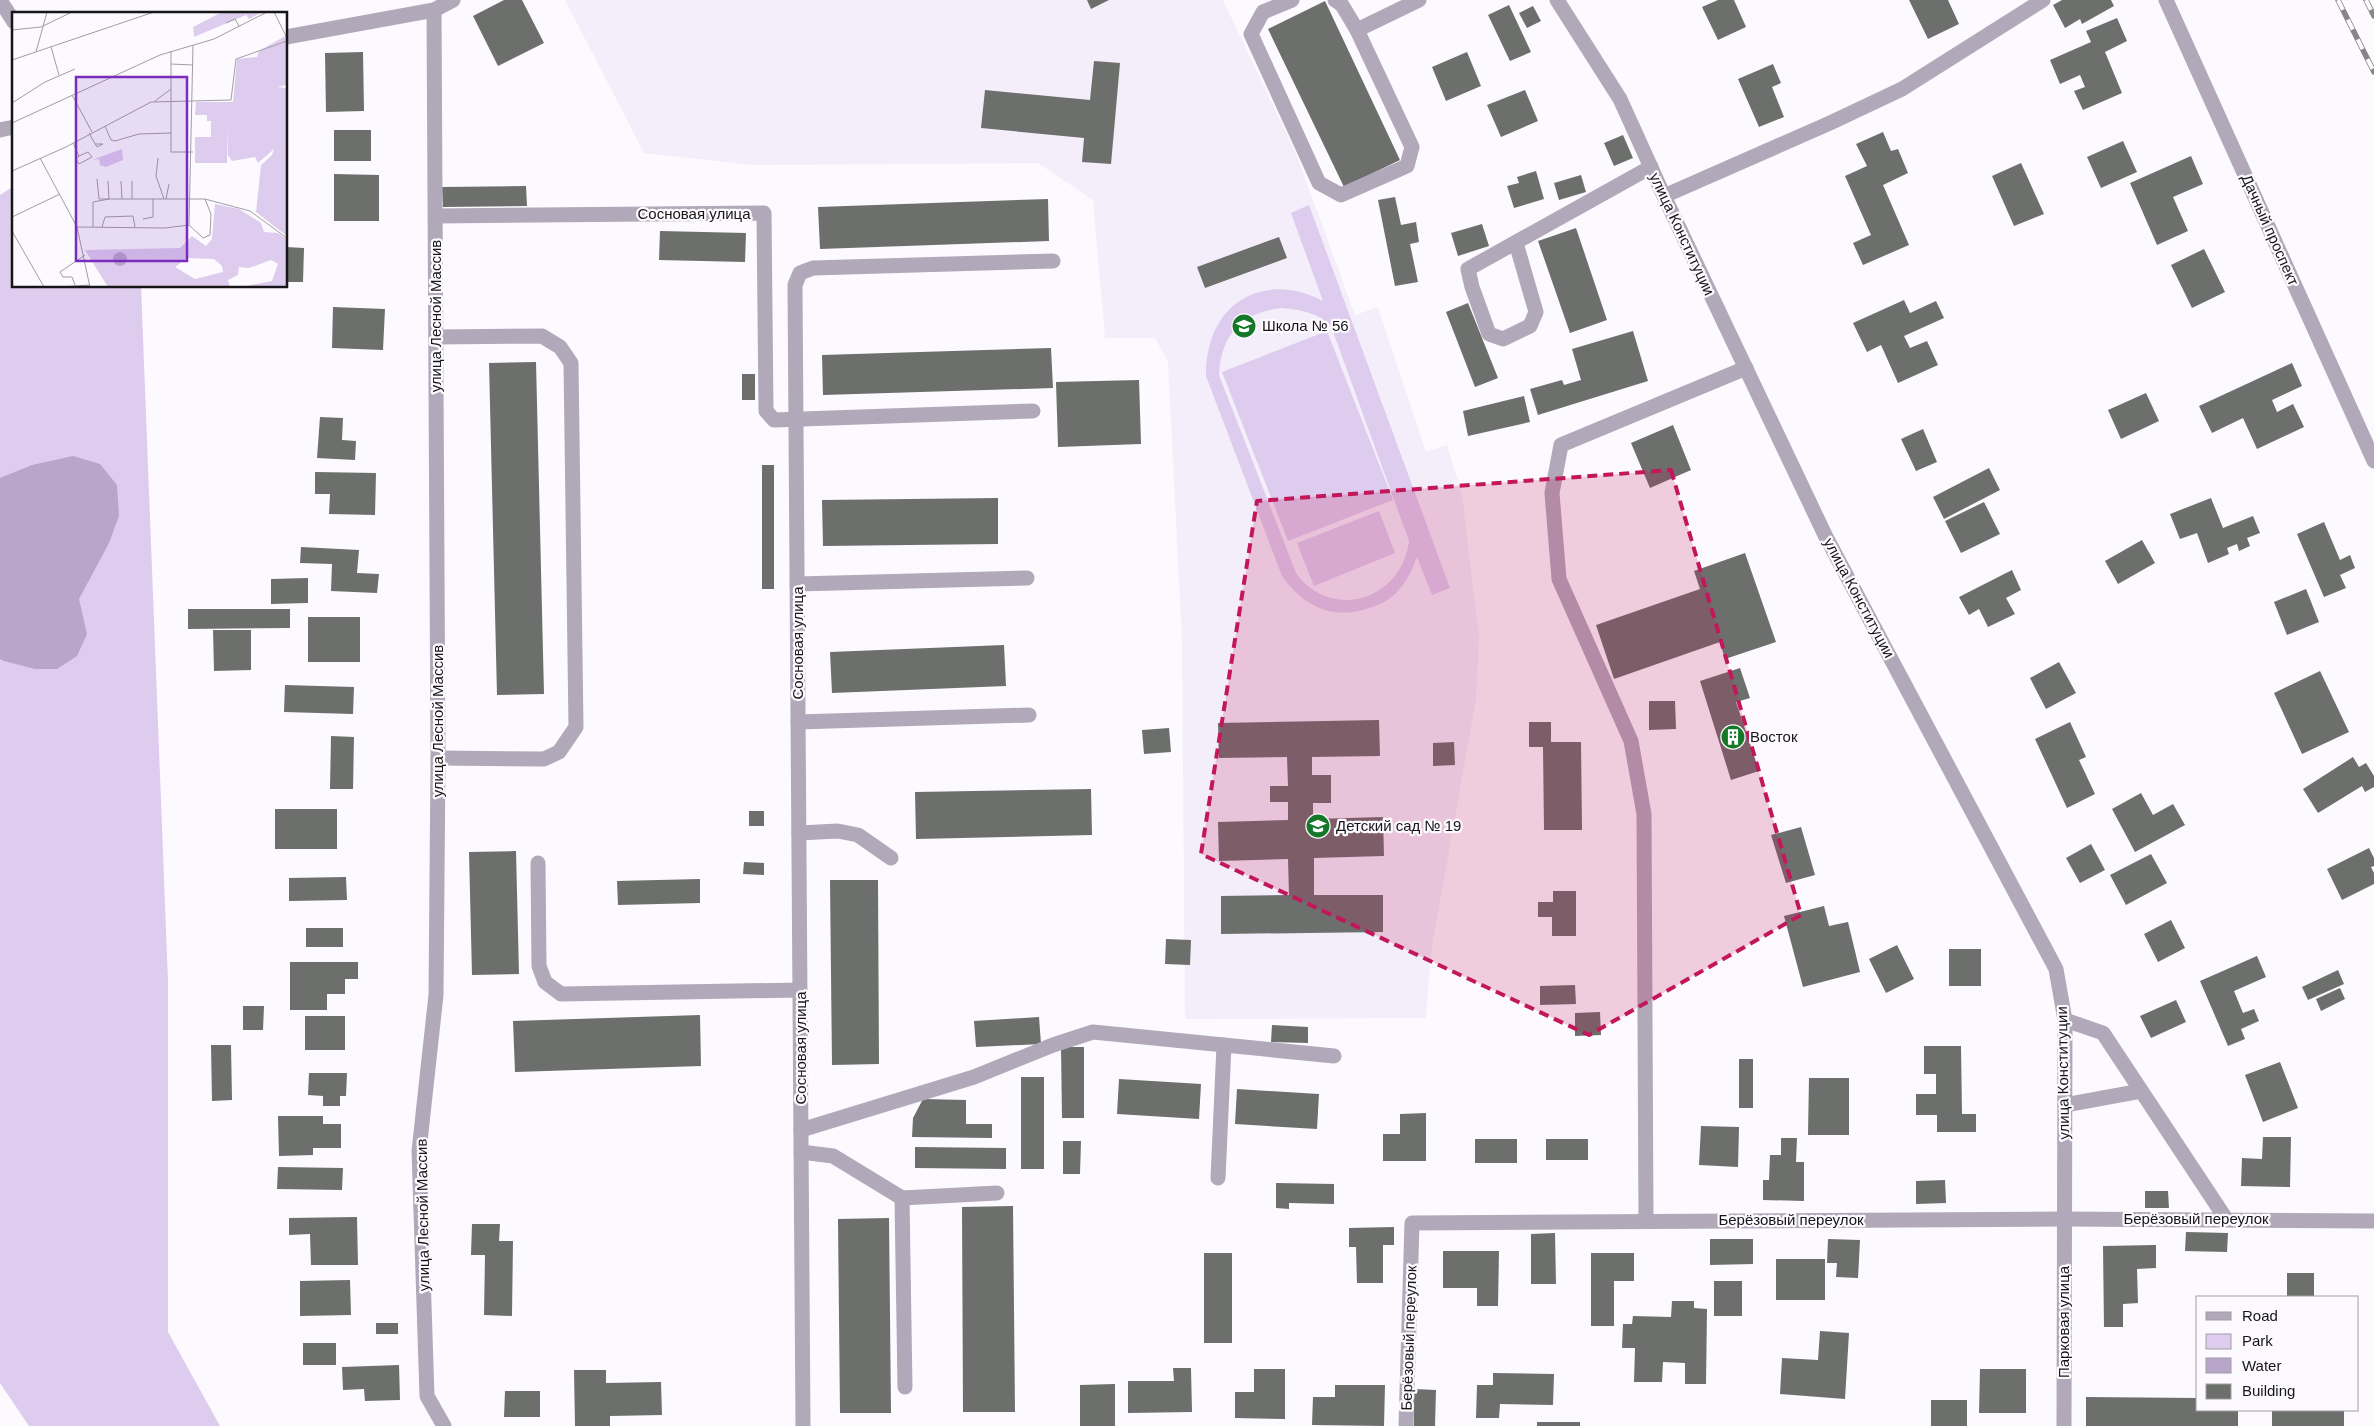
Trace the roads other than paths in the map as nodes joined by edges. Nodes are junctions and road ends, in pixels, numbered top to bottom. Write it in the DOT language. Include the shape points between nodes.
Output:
graph roads {
  1 [pos="0,0"];
  2 [pos="453,0"];
  3 [pos="1292,0"];
  4 [pos="1335,0"];
  5 [pos="1419,0"];
  6 [pos="1557,0"];
  7 [pos="2043,0"];
  8 [pos="2166,0"];
  9 [pos="434,10"];
  10 [pos="12,19"];
  11 [pos="1357,30"];
  12 [pos="288,37"];
  13 [pos="1651,167"];
  14 [pos="1664,196"];
  15 [pos="436,216"];
  16 [pos="1516,243"];
  17 [pos="1053,261"];
  18 [pos="436,337"];
  19 [pos="1746,368"];
  20 [pos="1033,410"];
  21 [pos="796,419"];
  22 [pos="2374,461"];
  23 [pos="1026,578"];
  24 [pos="797,584"];
  25 [pos="1029,715"];
  26 [pos="798,722"];
  27 [pos="438,758"];
  28 [pos="799,833"];
  29 [pos="891,858"];
  30 [pos="538,863"];
  31 [pos="800,990"];
  32 [pos="2065,1020"];
  33 [pos="1224,1045"];
  34 [pos="1334,1056"];
  35 [pos="2141,1091"];
  36 [pos="2065,1105"];
  37 [pos="801,1130"];
  38 [pos="801,1152"];
  39 [pos="1218,1178"];
  40 [pos="997,1193"];
  41 [pos="902,1198"];
  42 [pos="2064,1219"];
  43 [pos="2226,1219"];
  44 [pos="1646,1221"];
  45 [pos="2374,1221"];
  46 [pos="905,1387"];
  47 [pos="444,1426"];
  48 [pos="803,1426"];
  49 [pos="1406,1426"];
  50 [pos="2064,1426"];
  1 -- 10 [label="street"];
  2 -- 9 [label="street"];
  3 -- 11 [label="street" via="1263,12 1251,34 1320,183 1341,195 1407,166 1412,148"];
  4 -- 11 [label="street" via="1342,5"];
  5 -- 11 [label="street"];
  6 -- 13 [label="street, улица Конституции" via="1620,99"];
  7 -- 14 [label="street" via="1902,89"];
  8 -- 22 [label="street, Дачный проспект"];
  9 -- 12 [label="street"];
  9 -- 15 [label="street, улица Лесной Массив"];
  13 -- 14 [label="street, улица Конституции"];
  13 -- 16 [label="street"];
  14 -- 19 [label="street, улица Конституции"];
  15 -- 18 [label="street, улица Лесной Массив"];
  15 -- 21 [label="street, Сосновая улица" via="764,214 766,410 774,420"];
  16 -- 16 [label="street" via="1468,270 1489,334 1503,339 1530,326 1536,312"];
  17 -- 21 [label="street" via="814,268 800,273 795,285"];
  18 -- 27 [label="street, улица Лесной Массив"];
  18 -- 27 [label="street" via="542,336 560,347 571,363 576,727 559,752 544,759"];
  19 -- 32 [label="street, улица Конституции" via="1825,535 2056,969"];
  19 -- 44 [label="street" via="1561,445 1552,493 1559,579 1631,741 1644,814"];
  20 -- 21 [label="street"];
  21 -- 24 [label="street, Сосновая улица"];
  23 -- 24 [label="street"];
  24 -- 26 [label="street, Сосновая улица"];
  25 -- 26 [label="street"];
  26 -- 28 [label="street, Сосновая улица"];
  27 -- 47 [label="street, улица Лесной Массив" via="436,995 419,1150 427,1396"];
  28 -- 29 [label="street" via="858,835"];
  28 -- 31 [label="street, Сосновая улица"];
  30 -- 31 [label="street" via="539,966 545,982 561,994"];
  31 -- 37 [label="street, Сосновая улица"];
  32 -- 35 [label="street" via="2103,1033"];
  32 -- 36 [label="street, улица Конституции"];
  33 -- 34 [label="street"];
  33 -- 37 [label="street" via="1093,1032 974,1077"];
  33 -- 39 [label="street"];
  35 -- 36 [label="street"];
  35 -- 43 [label="street"];
  36 -- 42 [label="street, улица Конституции"];
  37 -- 38 [label="street, Сосновая улица"];
  38 -- 41 [label="street" via="833,1156"];
  38 -- 48 [label="street, Сосновая улица"];
  40 -- 41 [label="street"];
  41 -- 46 [label="street"];
  42 -- 43 [label="street, Берёзовый переулок"];
  42 -- 44 [label="street, Берёзовый переулок"];
  42 -- 50 [label="street, Парковая улица"];
  43 -- 45 [label="street, Берёзовый переулок"];
  44 -- 49 [label="street, Берёзовый переулок" via="1412,1223"];
}
